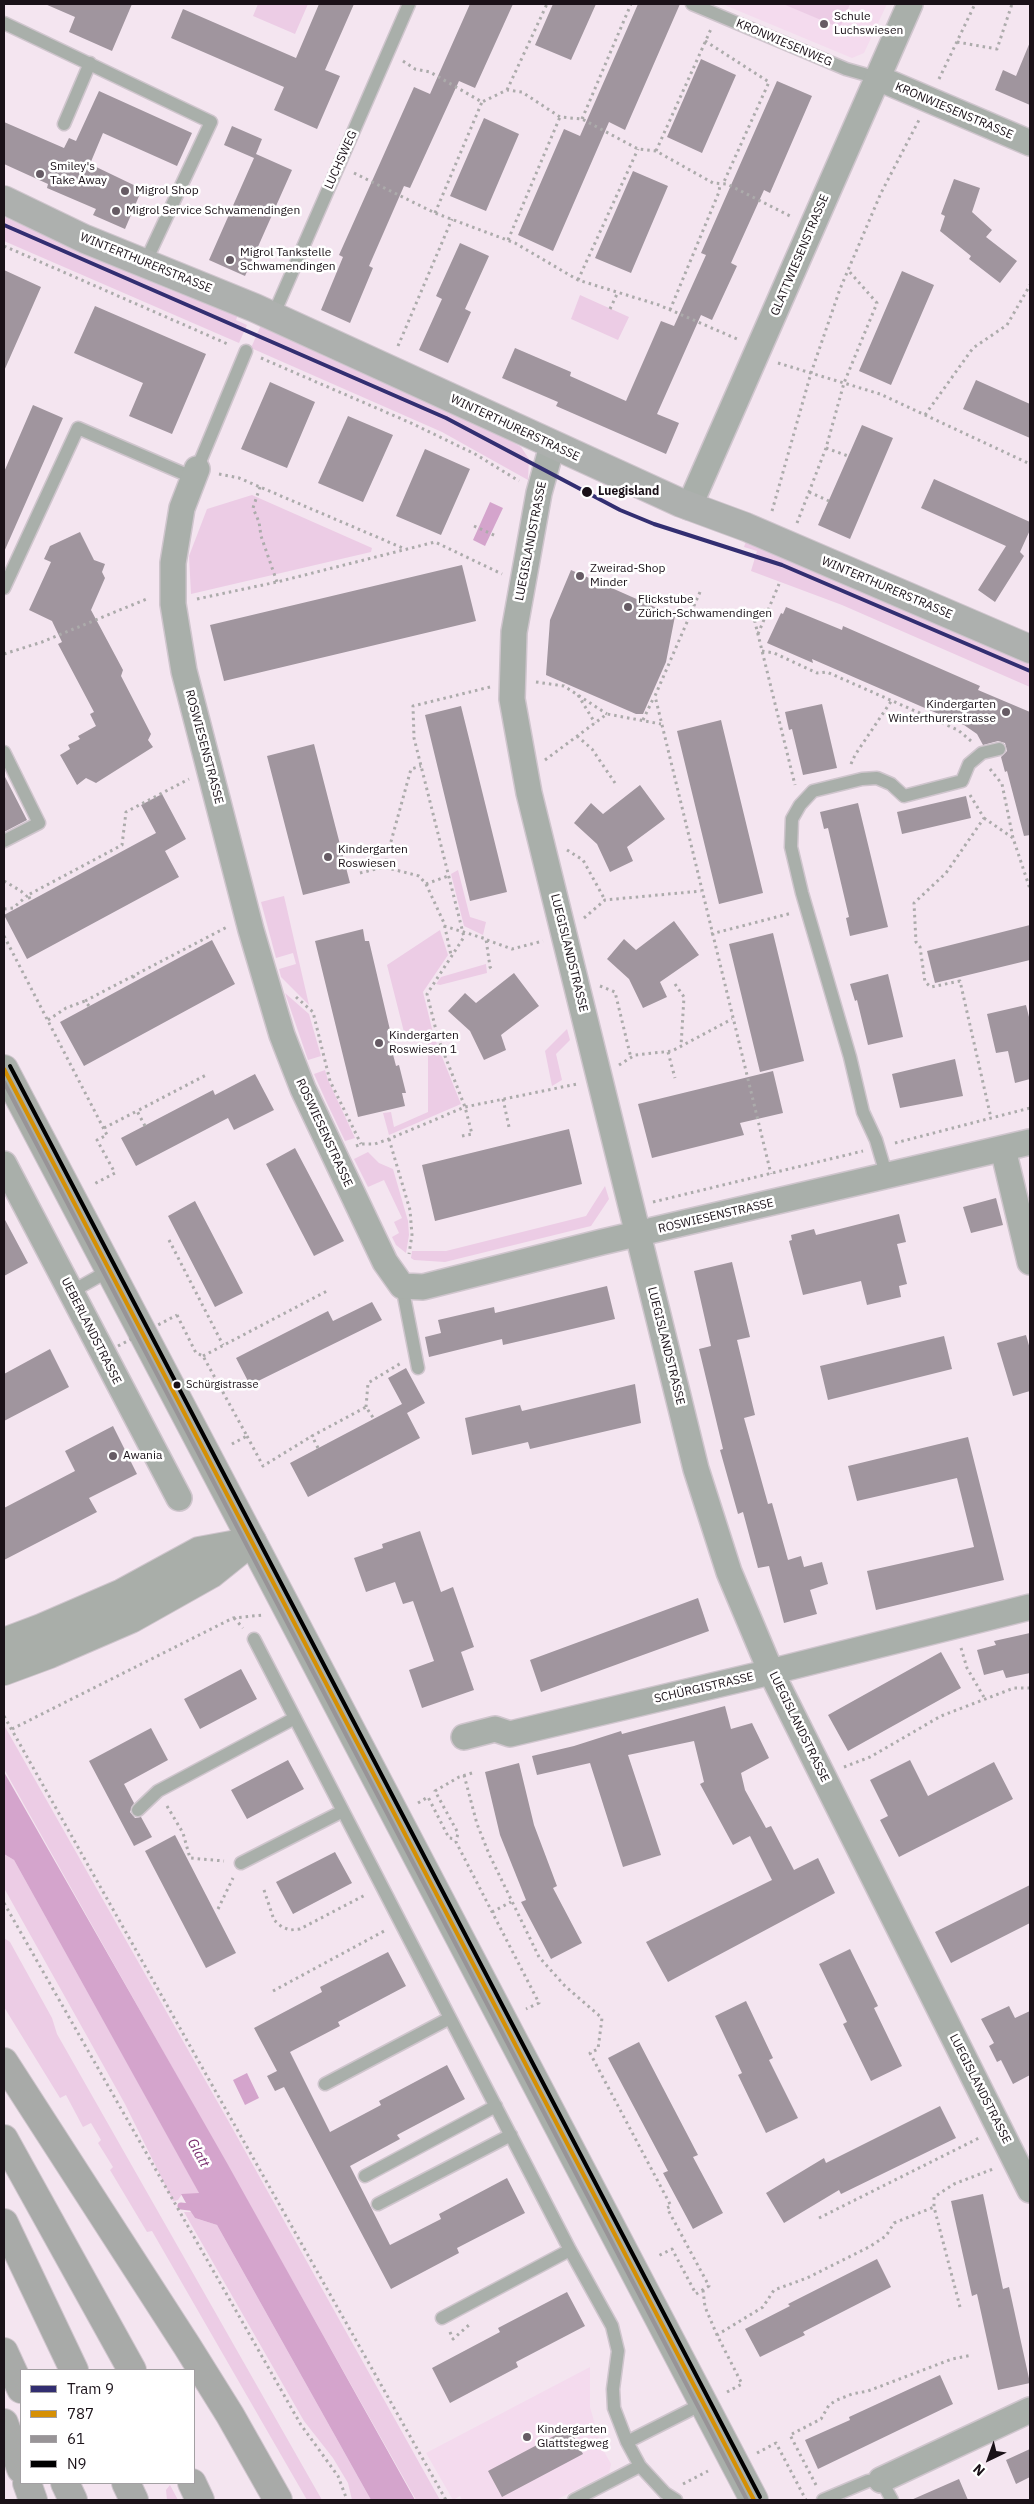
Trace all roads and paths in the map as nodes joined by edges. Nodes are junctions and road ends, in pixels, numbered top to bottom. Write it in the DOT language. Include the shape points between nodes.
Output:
graph roads {
  1 [pos="409,4"];
  2 [pos="547,4"];
  3 [pos="631,4"];
  4 [pos="692,4"];
  5 [pos="910,4"];
  6 [pos="975,4"];
  7 [pos="1012,4"];
  8 [pos="717,15"];
  9 [pos="4,24"];
  10 [pos="705,41"];
  11 [pos="957,42"];
  12 [pos="388,52"];
  13 [pos="90,63"];
  14 [pos="878,78"];
  15 [pos="507,90"];
  16 [pos="929,100"];
  17 [pos="482,102"];
  18 [pos="560,117"];
  19 [pos="582,119"];
  20 [pos="64,124"];
  21 [pos="1030,143"];
  22 [pos="638,149"];
  23 [pos="656,151"];
  24 [pos="339,165"];
  25 [pos="722,184"];
  26 [pos="4,200"];
  27 [pos="435,213"];
  28 [pos="797,219"];
  29 [pos="452,220"];
  30 [pos="508,240"];
  31 [pos="4,246"];
  32 [pos="145,263"];
  33 [pos="848,270"];
  34 [pos="578,280"];
  35 [pos="1030,285"];
  36 [pos="618,292"];
  37 [pos="610,309"];
  38 [pos="670,310"];
  39 [pos="272,316"];
  40 [pos="396,350"];
  41 [pos="246,351"];
  42 [pos="758,352"];
  43 [pos="811,372"];
  44 [pos="844,383"];
  45 [pos="925,415"];
  46 [pos="552,446"];
  47 [pos="826,448"];
  48 [pos="848,456"];
  49 [pos="1030,464"];
  50 [pos="195,473"];
  51 [pos="239,478"];
  52 [pos="524,485"];
  53 [pos="260,487"];
  54 [pos="809,492"];
  55 [pos="829,501"];
  56 [pos="690,507"];
  57 [pos="771,512"];
  58 [pos="796,525"];
  59 [pos="474,526"];
  60 [pos="496,536"];
  61 [pos="406,549"];
  62 [pos="507,576"];
  63 [pos="277,582"];
  64 [pos="779,584"];
  65 [pos="4,588"];
  66 [pos="700,592"];
  67 [pos="155,596"];
  68 [pos="196,599"];
  69 [pos="752,614"];
  70 [pos="758,634"];
  71 [pos="1030,649"];
  72 [pos="762,651"];
  73 [pos="4,654"];
  74 [pos="535,682"];
  75 [pos="498,686"];
  76 [pos="577,694"];
  77 [pos="654,696"];
  78 [pos="892,700"];
  79 [pos="607,714"];
  80 [pos="643,720"];
  81 [pos="594,723"];
  82 [pos="661,724"];
  83 [pos="577,736"];
  84 [pos="999,749"];
  85 [pos="4,752"];
  86 [pos="979,756"];
  87 [pos="543,762"];
  88 [pos="421,766"];
  89 [pos="196,775"];
  90 [pos="962,781"];
  91 [pos="850,782"];
  92 [pos="615,783"];
  93 [pos="800,805"];
  94 [pos="984,818"];
  95 [pos="1014,838"];
  96 [pos="4,842"];
  97 [pos="561,846"];
  98 [pos="384,867"];
  99 [pos="360,873"];
  100 [pos="448,876"];
  101 [pos="4,881"];
  102 [pos="426,884"];
  103 [pos="1030,889"];
  104 [pos="701,891"];
  105 [pos="28,897"];
  106 [pos="605,900"];
  107 [pos="4,909"];
  108 [pos="797,912"];
  109 [pos="582,919"];
  110 [pos="234,925"];
  111 [pos="444,926"];
  112 [pos="463,931"];
  113 [pos="711,934"];
  114 [pos="4,936"];
  115 [pos="486,939"];
  116 [pos="551,939"];
  117 [pos="179,952"];
  118 [pos="452,955"];
  119 [pos="182,956"];
  120 [pos="493,971"];
  121 [pos="133,976"];
  122 [pos="136,981"];
  123 [pos="675,984"];
  124 [pos="598,985"];
  125 [pos="291,993"];
  126 [pos="85,1001"];
  127 [pos="88,1006"];
  128 [pos="732,1019"];
  129 [pos="48,1020"];
  130 [pos="681,1046"];
  131 [pos="668,1052"];
  132 [pos="631,1058"];
  133 [pos="326,1063"];
  134 [pos="317,1065"];
  135 [pos="617,1066"];
  136 [pos="4,1069"];
  137 [pos="208,1074"];
  138 [pos="675,1078"];
  139 [pos="585,1082"];
  140 [pos="503,1099"];
  141 [pos="465,1107"];
  142 [pos="1030,1108"];
  143 [pos="137,1111"];
  144 [pos="991,1118"];
  145 [pos="145,1126"];
  146 [pos="508,1127"];
  147 [pos="104,1128"];
  148 [pos="462,1136"];
  149 [pos="389,1140"];
  150 [pos="1030,1142"];
  151 [pos="878,1147"];
  152 [pos="1003,1149"];
  153 [pos="4,1164"];
  154 [pos="771,1174"];
  155 [pos="887,1176"];
  156 [pos="94,1184"];
  157 [pos="650,1202"];
  158 [pos="637,1234"];
  159 [pos="169,1240"];
  160 [pos="407,1259"];
  161 [pos="1030,1262"];
  162 [pos="110,1270"];
  163 [pos="402,1286"];
  164 [pos="327,1291"];
  165 [pos="71,1292"];
  166 [pos="223,1345"];
  167 [pos="118,1346"];
  168 [pos="415,1355"];
  169 [pos="203,1356"];
  170 [pos="418,1368"];
  171 [pos="366,1407"];
  172 [pos="374,1419"];
  173 [pos="247,1436"];
  174 [pos="312,1436"];
  175 [pos="318,1448"];
  176 [pos="215,1469"];
  177 [pos="179,1498"];
  178 [pos="252,1541"];
  179 [pos="1030,1607"];
  180 [pos="262,1615"];
  181 [pos="254,1639"];
  182 [pos="4,1642"];
  183 [pos="959,1643"];
  184 [pos="4,1671"];
  185 [pos="771,1672"];
  186 [pos="1030,1688"];
  187 [pos="985,1699"];
  188 [pos="4,1716"];
  189 [pos="295,1718"];
  190 [pos="12,1729"];
  191 [pos="464,1737"];
  192 [pos="843,1768"];
  193 [pos="472,1774"];
  194 [pos="464,1776"];
  195 [pos="158,1791"];
  196 [pos="418,1803"];
  197 [pos="138,1810"];
  198 [pos="344,1812"];
  199 [pos="456,1839"];
  200 [pos="241,1863"];
  201 [pos="264,1890"];
  202 [pos="370,1893"];
  203 [pos="511,1902"];
  204 [pos="4,1903"];
  205 [pos="218,1909"];
  206 [pos="492,1912"];
  207 [pos="388,1928"];
  208 [pos="272,1991"];
  209 [pos="526,2009"];
  210 [pos="450,2018"];
  211 [pos="4,2062"];
  212 [pos="325,2084"];
  213 [pos="496,2106"];
  214 [pos="511,2135"];
  215 [pos="985,2135"];
  216 [pos="4,2139"];
  217 [pos="1001,2167"];
  218 [pos="365,2176"];
  219 [pos="1030,2190"];
  220 [pos="378,2204"];
  221 [pos="934,2208"];
  222 [pos="819,2218"];
  223 [pos="4,2224"];
  224 [pos="570,2250"];
  225 [pos="656,2258"];
  226 [pos="703,2290"];
  227 [pos="960,2307"];
  228 [pos="442,2318"];
  229 [pos="717,2335"];
  230 [pos="4,2352"];
  231 [pos="972,2355"];
  232 [pos="74,2369"];
  233 [pos="131,2369"];
  234 [pos="20,2387"];
  235 [pos="716,2397"];
  236 [pos="1030,2410"];
  237 [pos="4,2423"];
  238 [pos="626,2442"];
  239 [pos="756,2454"];
  240 [pos="20,2466"];
  241 [pos="640,2466"];
  242 [pos="708,2471"];
  243 [pos="27,2484"];
  244 [pos="65,2484"];
  245 [pos="126,2484"];
  246 [pos="192,2484"];
  247 [pos="681,2485"];
  248 [pos="887,2490"];
  249 [pos="822,2496"];
  250 [pos="33,2500"];
  251 [pos="73,2500"];
  252 [pos="134,2500"];
  253 [pos="200,2500"];
  254 [pos="278,2500"];
  255 [pos="347,2500"];
  256 [pos="446,2500"];
  257 [pos="574,2500"];
  258 [pos="676,2500"];
  259 [pos="754,2500"];
  260 [pos="806,2500"];
  1 -- 12 [label="lane, LUCHSWEG"];
  2 -- 15 [label="path"];
  3 -- 19 [label="path"];
  4 -- 8 [label="lane, KRONWIESENWEG"];
  5 -- 14 [label="street, GLATTWIESENSTRASSE"];
  6 -- 11 [label="path"];
  7 -- 11 [label="path" via="997,49"];
  8 -- 10 [label="path"];
  8 -- 14 [label="lane, KRONWIESENWEG" via="846,69"];
  9 -- 13 [label="lane"];
  10 -- 23 [label="path"];
  10 -- 25 [label="path" via="769,82"];
  11 -- 16 [label="path"];
  12 -- 17 [label="path"];
  12 -- 24 [label="lane, LUCHSWEG"];
  13 -- 20 [label="lane"];
  13 -- 32 [label="lane" via="210,122"];
  14 -- 16 [label="street, KRONWIESENSTRASSE"];
  14 -- 42 [label="street, GLATTWIESENSTRASSE"];
  15 -- 17 [label="path"];
  15 -- 18 [label="path" via="522,92"];
  16 -- 21 [label="street, KRONWIESENSTRASSE"];
  16 -- 33 [label="path" via="881,193"];
  17 -- 27 [label="path"];
  18 -- 19 [label="path"];
  18 -- 30 [label="path"];
  19 -- 22 [label="path"];
  22 -- 23 [label="path"];
  22 -- 34 [label="path"];
  23 -- 25 [label="path" via="713,183"];
  24 -- 27 [label="path"];
  24 -- 39 [label="lane, LUCHSWEG"];
  25 -- 28 [label="path"];
  25 -- 38 [label="path"];
  26 -- 32 [label="main road, WINTERTHURERSTRASSE" via="85,239"];
  27 -- 29 [label="path"];
  29 -- 30 [label="path"];
  29 -- 40 [label="path"];
  30 -- 34 [label="path"];
  31 -- 41 [label="path"];
  32 -- 39 [label="main road, WINTERTHURERSTRASSE"];
  33 -- 43 [label="path"];
  33 -- 44 [label="path" via="877,303"];
  34 -- 36 [label="path"];
  35 -- 45 [label="path" via="1007,325 973,348"];
  36 -- 37 [label="path"];
  36 -- 38 [label="path"];
  38 -- 42 [label="path" via="745,342"];
  39 -- 46 [label="main road, WINTERTHURERSTRASSE"];
  41 -- 50 [label="lane, ROSWIESENSTRASSE"];
  41 -- 52 [label="path" via="412,423 475,454"];
  42 -- 43 [label="path" via="769,361"];
  42 -- 56 [label="street, GLATTWIESENSTRASSE"];
  43 -- 44 [label="path"];
  43 -- 57 [label="path"];
  44 -- 45 [label="path" via="880,394"];
  44 -- 47 [label="path"];
  45 -- 49 [label="path"];
  46 -- 56 [label="main road, WINTERTHURERSTRASSE"];
  46 -- 158 [label="street, LUEGISLANDSTRASSE" via="539,493 514,632 512,699 529,793"];
  47 -- 48 [label="path"];
  47 -- 54 [label="path"];
  50 -- 65 [label="lane" via="78,428"];
  50 -- 163 [label="street, ROSWIESENSTRASSE" via="182,508 173,564 173,604 186,681 282,1035 303,1089 385,1262"];
  51 -- 53 [label="path"];
  53 -- 61 [label="path"];
  53 -- 63 [label="path" via="253,508"];
  54 -- 55 [label="path"];
  54 -- 58 [label="path"];
  56 -- 71 [label="main road, WINTERTHURERSTRASSE" via="746,527"];
  59 -- 60 [label="path"];
  61 -- 62 [label="path" via="435,542"];
  61 -- 63 [label="path"];
  63 -- 68 [label="path"];
  64 -- 70 [label="path"];
  66 -- 77 [label="path"];
  67 -- 73 [label="path"];
  69 -- 70 [label="path"];
  70 -- 72 [label="path"];
  72 -- 78 [label="path" via="774,653 817,673 827,672"];
  72 -- 93 [label="path"];
  74 -- 76 [label="path" via="564,686"];
  75 -- 88 [label="path" via="413,706 414,738"];
  76 -- 79 [label="path"];
  76 -- 81 [label="path"];
  77 -- 80 [label="path"];
  77 -- 82 [label="path"];
  78 -- 86 [label="path" via="958,730 971,740"];
  78 -- 91 [label="path" via="854,755"];
  79 -- 80 [label="path"];
  79 -- 81 [label="path"];
  80 -- 82 [label="path"];
  81 -- 83 [label="path"];
  82 -- 104 [label="path"];
  83 -- 87 [label="path"];
  83 -- 92 [label="path" via="592,749"];
  84 -- 86 [label="lane"];
  85 -- 96 [label="lane" via="39,823"];
  86 -- 90 [label="lane" via="969,764"];
  86 -- 95 [label="path" via="1002,784"];
  88 -- 98 [label="path" via="411,769"];
  88 -- 100 [label="path"];
  89 -- 105 [label="path" via="126,812 122,845"];
  90 -- 91 [label="lane" via="904,796 891,784 877,778"];
  90 -- 94 [label="path"];
  91 -- 93 [label="lane" via="814,791"];
  93 -- 151 [label="lane" via="792,819 791,846 863,1112"];
  94 -- 95 [label="path"];
  94 -- 144 [label="path" via="946,873 914,903 916,942 920,947 925,982 931,987 960,981"];
  95 -- 103 [label="path"];
  97 -- 106 [label="path" via="583,860"];
  98 -- 99 [label="path"];
  98 -- 102 [label="path" via="410,872"];
  100 -- 102 [label="path"];
  100 -- 112 [label="path"];
  101 -- 105 [label="path"];
  102 -- 111 [label="path"];
  104 -- 106 [label="path"];
  104 -- 113 [label="path"];
  105 -- 107 [label="path" via="14,908"];
  106 -- 109 [label="path"];
  108 -- 113 [label="path"];
  110 -- 117 [label="path"];
  111 -- 112 [label="path"];
  111 -- 118 [label="path"];
  112 -- 115 [label="path"];
  112 -- 118 [label="path" via="464,937"];
  113 -- 128 [label="path"];
  114 -- 129 [label="path"];
  115 -- 116 [label="path" via="512,948"];
  115 -- 120 [label="path"];
  117 -- 119 [label="path"];
  117 -- 121 [label="path"];
  118 -- 141 [label="path" via="427,994 438,1038"];
  121 -- 122 [label="path"];
  121 -- 126 [label="path"];
  123 -- 130 [label="path" via="684,997"];
  124 -- 132 [label="path" via="615,992"];
  125 -- 133 [label="path" via="313,1012"];
  126 -- 127 [label="path"];
  126 -- 129 [label="path"];
  128 -- 130 [label="path"];
  128 -- 154 [label="path"];
  129 -- 147 [label="path"];
  130 -- 131 [label="path"];
  131 -- 132 [label="path"];
  131 -- 138 [label="path"];
  132 -- 135 [label="path"];
  133 -- 134 [label="path"];
  133 -- 149 [label="path" via="330,1081 360,1145"];
  136 -- 162 [label="main road"];
  137 -- 143 [label="path"];
  139 -- 140 [label="path"];
  140 -- 141 [label="path"];
  140 -- 146 [label="path"];
  141 -- 148 [label="path" via="472,1134"];
  141 -- 149 [label="path"];
  142 -- 144 [label="path"];
  143 -- 145 [label="path"];
  143 -- 147 [label="path"];
  144 -- 151 [label="path"];
  147 -- 156 [label="path" via="107,1135 97,1140 115,1173"];
  149 -- 160 [label="path" via="410,1210 412,1235"];
  150 -- 152 [label="street, ROSWIESENSTRASSE"];
  151 -- 154 [label="path"];
  151 -- 155 [label="lane"];
  152 -- 155 [label="street, ROSWIESENSTRASSE"];
  152 -- 161 [label="street"];
  153 -- 165 [label="street, UEBERLANDSTRASSE"];
  154 -- 157 [label="path"];
  155 -- 158 [label="street, ROSWIESENSTRASSE"];
  158 -- 163 [label="street, ROSWIESENSTRASSE" via="423,1287"];
  158 -- 185 [label="street, LUEGISLANDSTRASSE" via="696,1469 729,1572"];
  159 -- 166 [label="path"];
  162 -- 165 [label="lane"];
  162 -- 176 [label="main road"];
  163 -- 168 [label="lane"];
  164 -- 166 [label="path"];
  165 -- 177 [label="street, UEBERLANDSTRASSE"];
  166 -- 169 [label="path"];
  167 -- 169 [label="path, bridge" via="177,1315 196,1353"];
  168 -- 170 [label="lane"];
  168 -- 171 [label="path" via="368,1383"];
  169 -- 173 [label="path"];
  171 -- 172 [label="path"];
  171 -- 174 [label="path"];
  173 -- 174 [label="path" via="263,1466"];
  173 -- 176 [label="path" via="230,1445"];
  174 -- 175 [label="path"];
  176 -- 178 [label="main road"];
  178 -- 182 [label="main road" via="199,1551 122,1593"];
  178 -- 184 [label="main road" via="211,1574 131,1619"];
  178 -- 235 [label="street"];
  179 -- 185 [label="street, SCHÜRGISTRASSE"];
  180 -- 190 [label="path" via="233,1618"];
  181 -- 189 [label="lane"];
  183 -- 187 [label="path" via="967,1668"];
  185 -- 191 [label="street, SCHÜRGISTRASSE" via="510,1734 495,1729"];
  185 -- 219 [label="street, LUEGISLANDSTRASSE"];
  186 -- 187 [label="path" via="1014,1688"];
  187 -- 192 [label="path" via="941,1716 870,1757"];
  188 -- 190 [label="path"];
  189 -- 195 [label="lane"];
  189 -- 198 [label="lane"];
  190 -- 256 [label="path"];
  193 -- 194 [label="path"];
  194 -- 199 [label="path" via="435,1790 458,1833"];
  194 -- 203 [label="path" via="477,1824"];
  195 -- 197 [label="lane"];
  195 -- 200 [label="path" via="183,1833 190,1858"];
  196 -- 199 [label="path" via="428,1797 449,1838"];
  198 -- 200 [label="lane"];
  198 -- 210 [label="lane"];
  199 -- 206 [label="path"];
  200 -- 205 [label="path"];
  201 -- 202 [label="path" via="274,1920 290,1930 300,1929"];
  203 -- 206 [label="path"];
  203 -- 226 [label="path" via="539,1957 602,2018 598,2049 590,2053 671,2206 667,2208 710,2286"];
  204 -- 255 [label="path" via="300,2425 338,2476"];
  206 -- 209 [label="path" via="539,2003"];
  207 -- 208 [label="path"];
  210 -- 212 [label="lane"];
  210 -- 213 [label="lane"];
  211 -- 254 [label="highway" via="187,2346"];
  213 -- 214 [label="lane"];
  213 -- 218 [label="lane"];
  214 -- 220 [label="lane"];
  214 -- 224 [label="lane"];
  215 -- 222 [label="path"];
  216 -- 233 [label="highway"];
  217 -- 221 [label="path" via="940,2192 934,2197"];
  221 -- 227 [label="path"];
  221 -- 229 [label="path" via="894,2223 886,2236 869,2247 807,2278 774,2290 763,2307"];
  223 -- 232 [label="highway"];
  224 -- 228 [label="lane"];
  224 -- 238 [label="lane" via="612,2326 618,2351 614,2408"];
  225 -- 226 [label="path" via="672,2249 696,2294"];
  226 -- 229 [label="path" via="704,2307"];
  229 -- 235 [label="path" via="742,2384"];
  230 -- 234 [label="highway"];
  231 -- 249 [label="path" via="952,2359 837,2400 829,2405 821,2419 790,2435"];
  235 -- 238 [label="lane"];
  235 -- 259 [label="street"];
  236 -- 248 [label="street"];
  237 -- 240 [label="highway"];
  238 -- 241 [label="lane"];
  239 -- 260 [label="path" via="776,2444"];
  241 -- 257 [label="lane"];
  241 -- 258 [label="lane"];
  242 -- 247 [label="path"];
  243 -- 250 [label="highway"];
  244 -- 251 [label="highway"];
  245 -- 252 [label="highway"];
  246 -- 253 [label="highway"];
  248 -- 249 [label="lane" via="868,2481"];
}
